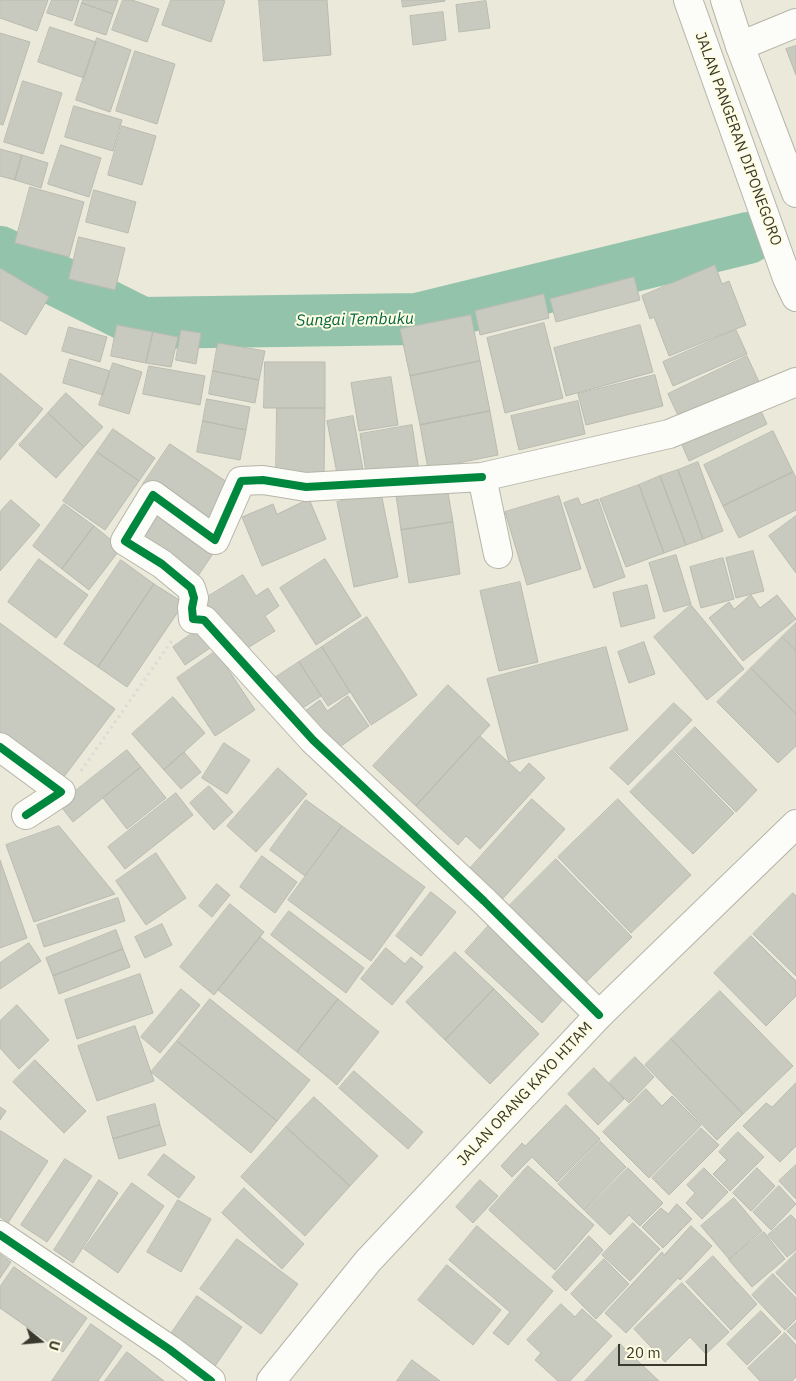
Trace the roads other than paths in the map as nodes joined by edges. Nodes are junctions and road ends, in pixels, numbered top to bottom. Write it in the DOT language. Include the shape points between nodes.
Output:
graph roads {
  1 [pos="688,0"];
  2 [pos="725,0"];
  3 [pos="796,23"];
  4 [pos="740,46"];
  5 [pos="796,193"];
  6 [pos="791,288"];
  7 [pos="796,382"];
  8 [pos="482,477"];
  9 [pos="498,554"];
  10 [pos="0,747"];
  11 [pos="26,815"];
  12 [pos="796,824"];
  13 [pos="599,1015"];
  14 [pos="0,1235"];
  15 [pos="210,1381"];
  16 [pos="271,1381"];
  1 -- 6 [label="street, JALAN PANGERAN DIPONEGORO"];
  2 -- 4 [label="street"];
  3 -- 4 [label="street"];
  4 -- 5 [label="street"];
  7 -- 8 [label="street" via="669,434"];
  8 -- 9 [label="street"];
  8 -- 13 [label="street" via="306,487 263,480 241,481 214,540 153,495 126,541 191,588 194,598 192,619 204,620 313,740"];
  10 -- 11 [label="street" via="62,792"];
  12 -- 13 [label="street, JALAN ORANG KAYO HITAM"];
  13 -- 16 [label="street, JALAN ORANG KAYO HITAM" via="368,1261"];
  14 -- 15 [label="street" via="169,1349"];
}
